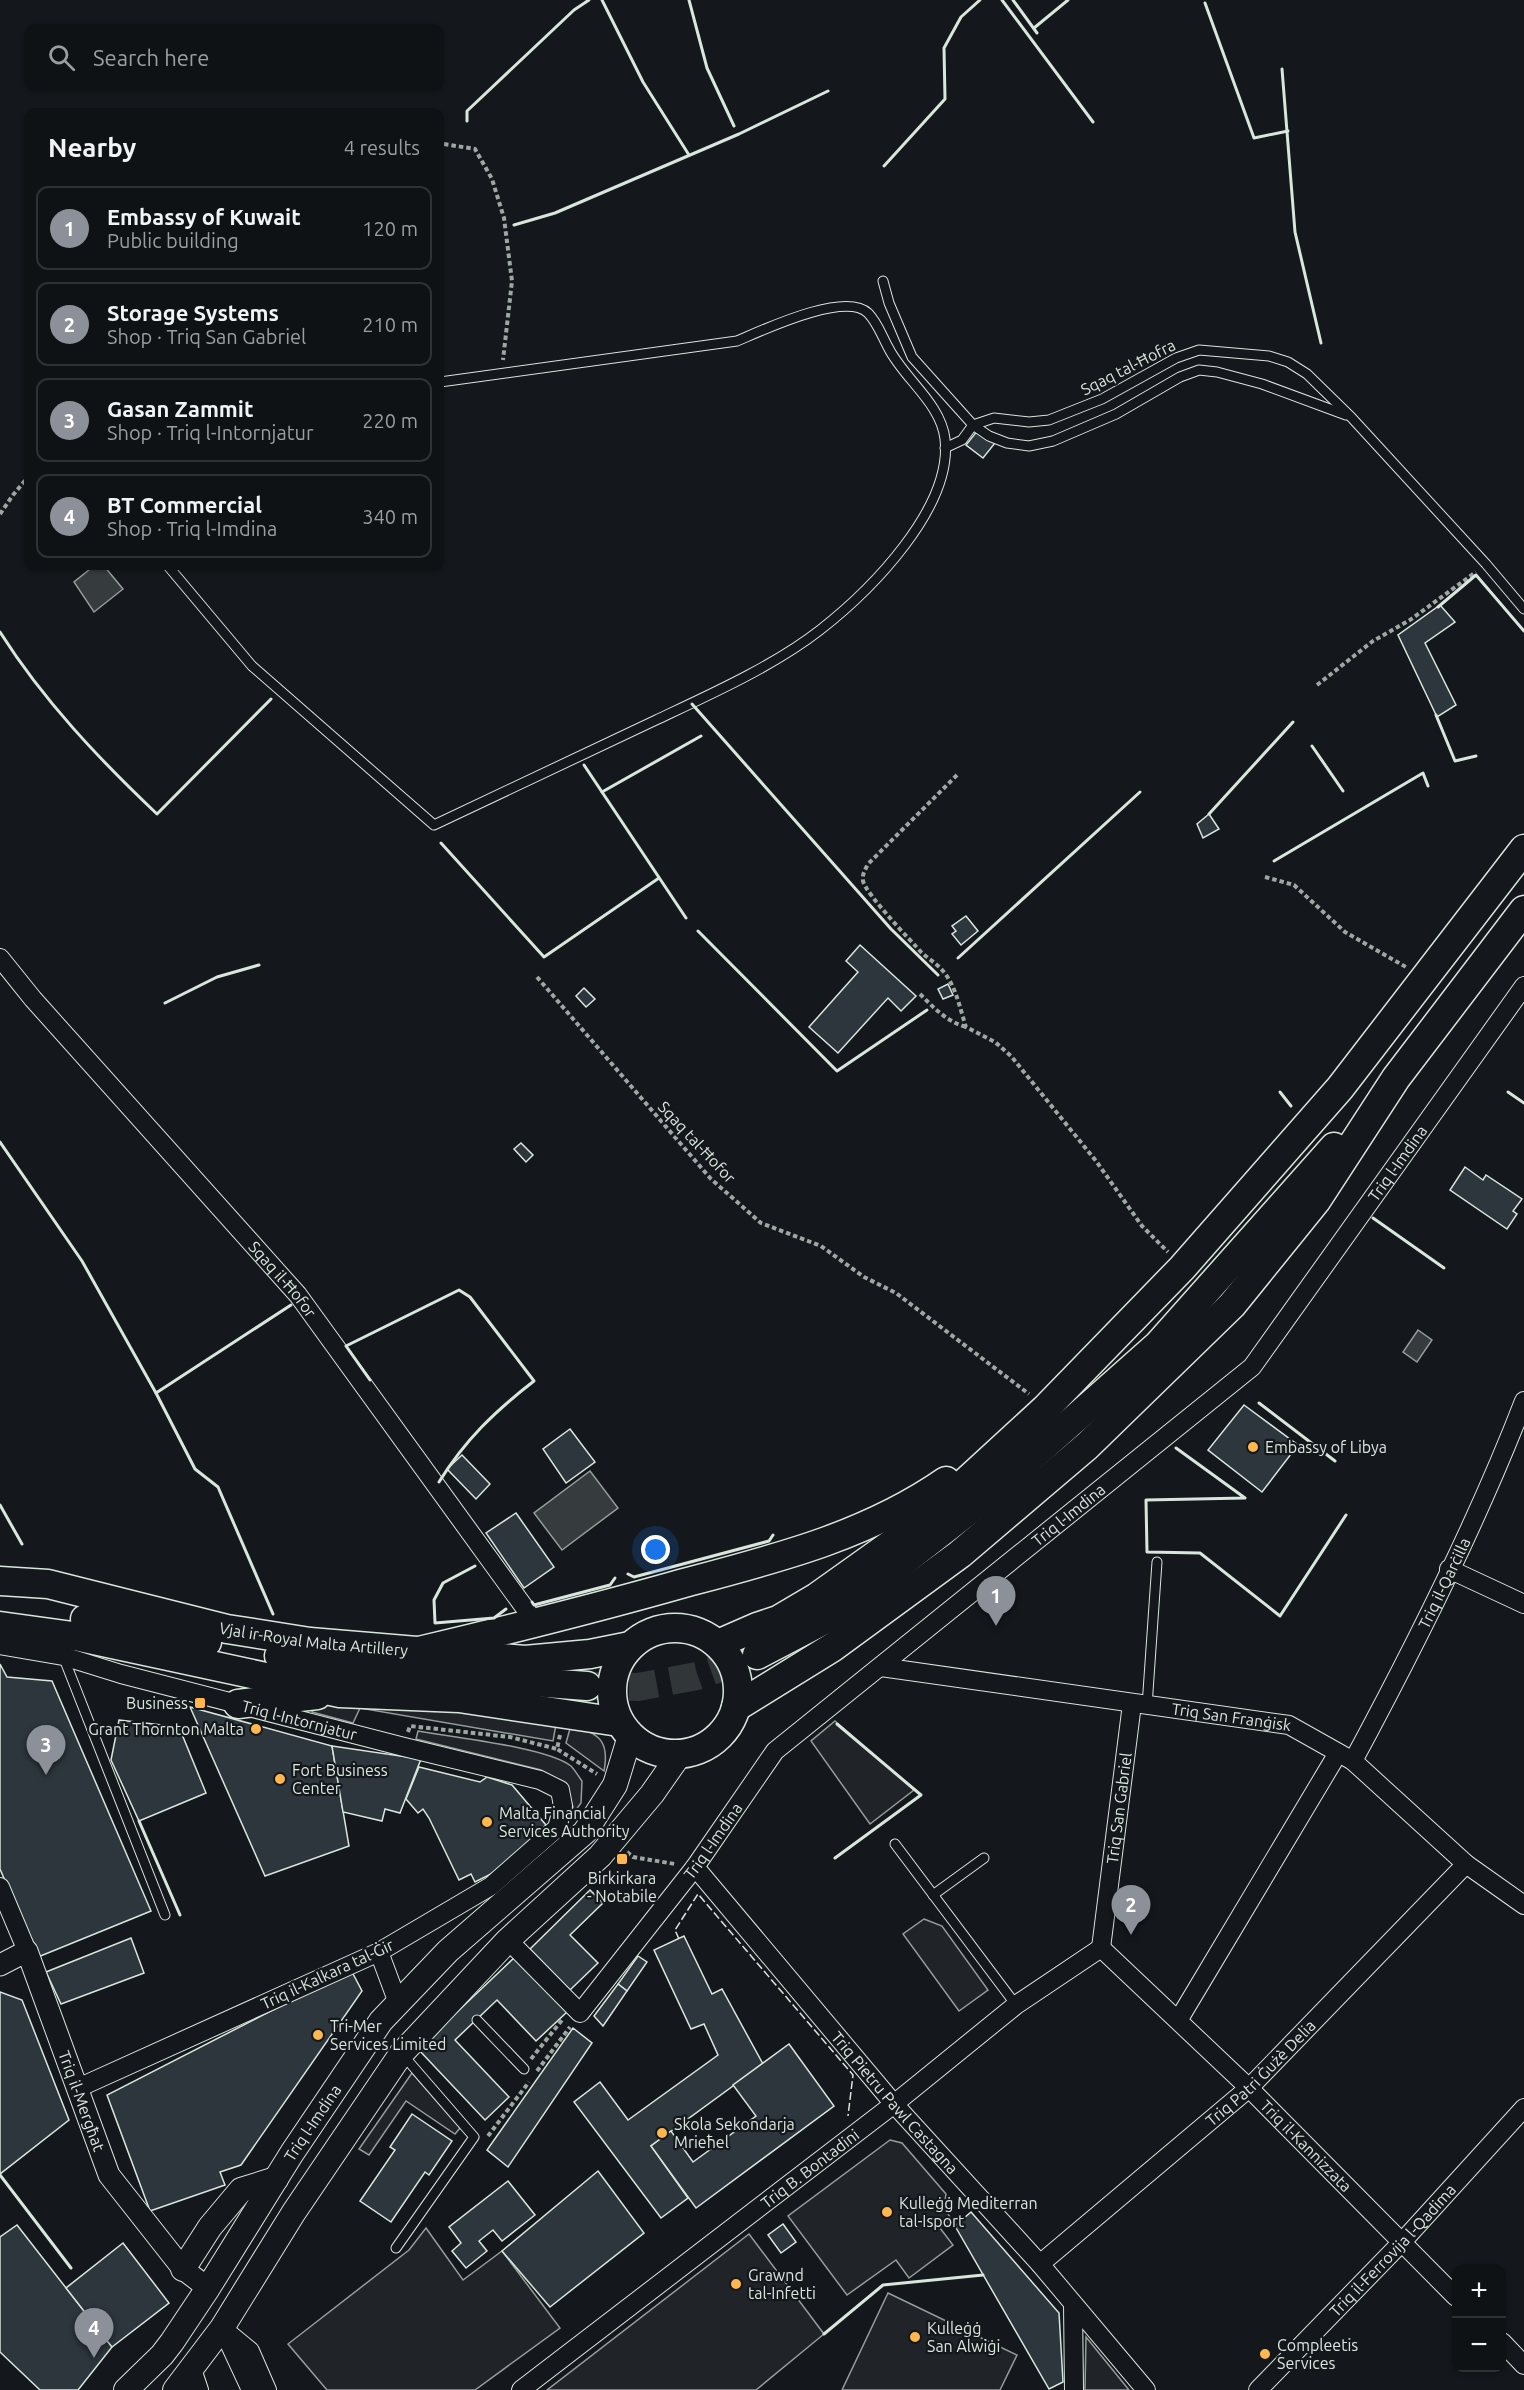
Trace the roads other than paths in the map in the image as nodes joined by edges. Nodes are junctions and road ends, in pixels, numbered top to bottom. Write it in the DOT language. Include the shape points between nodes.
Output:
graph roads {
  1 [pos="883,282"];
  2 [pos="444,381"];
  3 [pos="1351,417"];
  4 [pos="973,425"];
  5 [pos="945,448"];
  6 [pos="171,570"];
  7 [pos="1524,609"];
  8 [pos="1524,849"];
  9 [pos="1524,910"];
  10 [pos="0,958"];
  11 [pos="1522,993"];
  12 [pos="1396,1078"];
  13 [pos="1524,1401"];
  14 [pos="1039,1415"];
  15 [pos="1157,1562"];
  16 [pos="1449,1569"];
  17 [pos="0,1581"];
  18 [pos="1524,1604"];
  19 [pos="0,1609"];
  20 [pos="531,1625"];
  21 [pos="0,1626"];
  22 [pos="718,1644"];
  23 [pos="0,1645"];
  24 [pos="630,1646"];
  25 [pos="419,1651"];
  26 [pos="757,1655"];
  27 [pos="63,1656"];
  28 [pos="881,1667"];
  29 [pos="587,1686"];
  30 [pos="340,1693"];
  31 [pos="238,1704"];
  32 [pos="1139,1705"];
  33 [pos="734,1713"];
  34 [pos="625,1729"];
  35 [pos="680,1754"];
  36 [pos="1346,1757"];
  37 [pos="557,1828"];
  38 [pos="896,1844"];
  39 [pos="984,1858"];
  40 [pos="1466,1864"];
  41 [pos="695,1867"];
  42 [pos="0,1887"];
  43 [pos="933,1895"];
  44 [pos="1524,1905"];
  45 [pos="165,1915"];
  46 [pos="508,1940"];
  47 [pos="1101,1948"];
  48 [pos="27,1951"];
  49 [pos="379,1952"];
  50 [pos="0,1965"];
  51 [pos="398,2003"];
  52 [pos="1017,2005"];
  53 [pos="477,2019"];
  54 [pos="1179,2019"];
  55 [pos="401,2054"];
  56 [pos="524,2068"];
  57 [pos="78,2088"];
  58 [pos="1249,2088"];
  59 [pos="894,2104"];
  60 [pos="1524,2108"];
  61 [pos="276,2179"];
  62 [pos="294,2212"];
  63 [pos="1402,2242"];
  64 [pos="396,2248"];
  65 [pos="1040,2264"];
  66 [pos="183,2269"];
  67 [pos="208,2288"];
  68 [pos="1452,2293"];
  69 [pos="1073,2304"];
  70 [pos="222,2328"];
  71 [pos="171,2342"];
  72 [pos="1506,2346"];
  73 [pos="1524,2365"];
  74 [pos="185,2385"];
  75 [pos="126,2390"];
  76 [pos="251,2390"];
  77 [pos="267,2390"];
  78 [pos="521,2390"];
  79 [pos="1074,2390"];
  80 [pos="1146,2390"];
  81 [pos="1258,2390"];
  1 -- 4 [label="lane, Sqaq tal-Ħofra" via="912,357"];
  2 -- 5 [label="lane" via="737,341 783,322 840,306 857,306 868,313 894,361 940,419"];
  3 -- 4 [label="lane, Sqaq tal-Ħofra" via="1262,384 1199,370 1116,414 1053,441 1029,446 1007,443"];
  3 -- 4 [label="lane, Sqaq tal-Ħofra" via="1307,374 1288,362 1269,356 1199,350 1176,358 1102,399 1049,420 994,418"];
  3 -- 7 [label="lane, Sqaq tal-Ħofra"];
  4 -- 5 [label="lane" via="962,440"];
  5 -- 6 [label="lane" via="936,494 922,522 904,548 820,631 701,698 434,825 252,666"];
  8 -- 14 [label="highway" via="1340,1088 1182,1268"];
  9 -- 12 [label="highway"];
  10 -- 20 [label="street, Sqaq il-Ħofor" via="298,1295 527,1611"];
  11 -- 28 [label="street, Triq l-Imdina" via="1252,1367"];
  12 -- 26 [label="highway" via="1158,1345 991,1493 914,1555 822,1621"];
  12 -- 33 [label="highway" via="1316,1201 1232,1305 1087,1446 960,1554"];
  13 -- 16 [label="street, Triq il-Qarċilla"];
  14 -- 20 [label="highway" via="937,1487 890,1515 837,1539"];
  14 -- 22 [label="highway" via="897,1540 778,1620"];
  15 -- 32 [label="lane"];
  16 -- 18 [label="street"];
  16 -- 36 [label="street, Triq il-Qarċilla"];
  17 -- 25 [label="highway, Vjal ir-Royal Malta Artillery" via="48,1584 226,1629 310,1642"];
  19 -- 29 [label="highway, Vjal ir-Royal Malta Artillery" via="78,1617 343,1668"];
  20 -- 25 [label="highway"];
  21 -- 30 [label="highway" via="80,1637"];
  22 -- 24 [label="highway" via="697,1632 674,1627 650,1633"];
  22 -- 33 [label="highway" via="731,1663 738,1684"];
  23 -- 27 [label="street, Triq l-Intornjatur"];
  24 -- 25 [label="highway, Vjal ir-Royal Malta Artillery" via="525,1660"];
  24 -- 34 [label="highway" via="617,1666 611,1691 613,1707"];
  27 -- 31 [label="street, Triq l-Intornjatur"];
  27 -- 45 [label="lane"];
  28 -- 32 [label="street, Triq San Franġisk"];
  28 -- 41 [label="street, Triq l-Imdina" via="775,1751"];
  30 -- 31 [label="highway"];
  30 -- 34 [label="highway" via="459,1698 566,1714"];
  31 -- 37 [label="street, Triq l-Intornjatur" via="540,1779 560,1790 563,1806"];
  32 -- 36 [label="street, Triq San Franġisk" via="1289,1725"];
  32 -- 47 [label="street, Triq San Gabriel"];
  33 -- 35 [label="highway" via="710,1743"];
  34 -- 35 [label="highway" via="645,1747"];
  34 -- 51 [label="main road, Triq l-Imdina" via="615,1785 585,1832 448,1951"];
  35 -- 46 [label="main road, Triq l-Imdina" via="600,1856"];
  36 -- 40 [label="street, Triq San Franġisk"];
  36 -- 54 [label="street, Triq il-Qarċilla"];
  37 -- 49 [label="street, Triq il-Kalkara tal-Ġir" via="491,1886"];
  38 -- 43 [label="lane"];
  39 -- 43 [label="lane"];
  40 -- 44 [label="street, Triq San Franġisk"];
  40 -- 58 [label="street, Triq Patri Ġużè Delia"];
  41 -- 46 [label="street, Triq l-Imdina" via="577,2010"];
  41 -- 59 [label="street, Triq Pietru Pawl Castagna"];
  42 -- 48 [label="street, Triq il-Mergħat"];
  43 -- 52 [label="lane"];
  46 -- 55 [label="main road, Triq l-Imdina" via="459,2001"];
  47 -- 52 [label="street, Triq B. Bontadini"];
  47 -- 54 [label="street, Triq il-Kannizzata"];
  48 -- 50 [label="street"];
  48 -- 57 [label="street, Triq il-Mergħat"];
  49 -- 51 [label="street"];
  49 -- 57 [label="street, Triq il-Kalkara tal-Ġir"];
  51 -- 61 [label="main road, Triq l-Imdina" via="381,2021"];
  52 -- 59 [label="street, Triq B. Bontadini"];
  53 -- 56 [label="lane"];
  54 -- 58 [label="street, Triq il-Kannizzata"];
  55 -- 62 [label="main road, Triq l-Imdina"];
  55 -- 64 [label="lane" via="474,2138"];
  57 -- 66 [label="street, Triq il-Mergħat" via="109,2175"];
  58 -- 63 [label="street, Triq il-Kannizzata"];
  58 -- 65 [label="street, Triq Patri Ġużè Delia"];
  59 -- 65 [label="street, Triq Pietru Pawl Castagna"];
  59 -- 78 [label="street, Triq B. Bontadini"];
  60 -- 63 [label="street, Triq il-Ferrovija l-Qadima"];
  61 -- 66 [label="main road" via="241,2190 210,2227"];
  61 -- 67 [label="main road, Triq l-Imdina"];
  62 -- 67 [label="main road" via="277,2225 235,2286 215,2294"];
  62 -- 70 [label="main road, Triq l-Imdina"];
  63 -- 68 [label="street, Triq il-Kannizzata"];
  63 -- 81 [label="street, Triq il-Ferrovija l-Qadima"];
  65 -- 69 [label="street, Triq Pietru Pawl Castagna"];
  66 -- 67 [label="street, Triq il-Mergħat"];
  67 -- 71 [label="main road, Triq l-Imdina"];
  69 -- 79 [label="street"];
  69 -- 80 [label="street, Triq Pietru Pawl Castagna"];
  70 -- 71 [label="main road" via="197,2331"];
  70 -- 74 [label="main road, Triq l-Imdina"];
  70 -- 76 [label="street"];
  70 -- 77 [label="street" via="250,2351"];
  71 -- 74 [label="main road"];
  71 -- 75 [label="main road, Triq l-Imdina"];
  72 -- 73 [label="street"];
}
